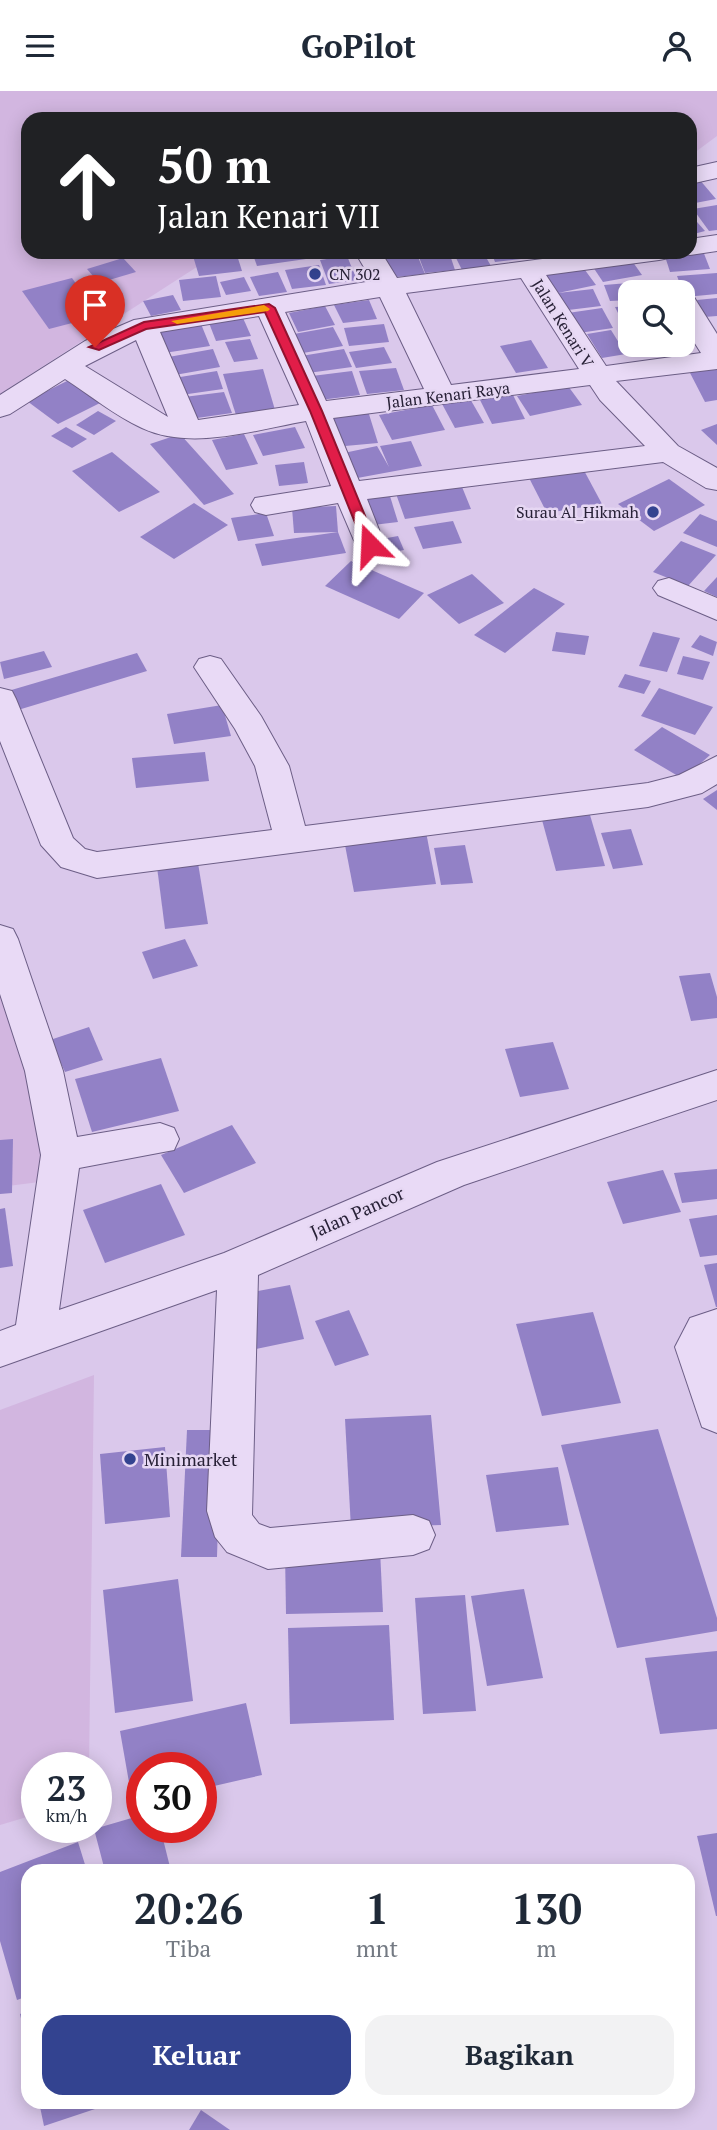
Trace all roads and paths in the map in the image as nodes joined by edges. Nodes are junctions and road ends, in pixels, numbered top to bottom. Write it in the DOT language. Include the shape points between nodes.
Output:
graph roads {
  1 [pos="717,170"];
  2 [pos="697,174"];
  3 [pos="717,243"];
  4 [pos="697,246"];
  5 [pos="372,259"];
  6 [pos="529,269"];
  7 [pos="666,272"];
  8 [pos="389,287"];
  9 [pos="269,308"];
  10 [pos="144,326"];
  11 [pos="717,358"];
  12 [pos="65,366"];
  13 [pos="596,377"];
  14 [pos="442,396"];
  15 [pos="0,408"];
  16 [pos="316,411"];
  17 [pos="183,429"];
  18 [pos="668,452"];
  19 [pos="717,481"];
  20 [pos="349,492"];
  21 [pos="266,505"];
  22 [pos="370,545"];
  23 [pos="669,588"];
  24 [pos="717,610"];
  25 [pos="209,667"];
  26 [pos="0,699"];
  27 [pos="717,768"];
  28 [pos="292,841"];
  29 [pos="0,939"];
  30 [pos="717,1085"];
  31 [pos="160,1139"];
  32 [pos="61,1155"];
  33 [pos="238,1265"];
  34 [pos="717,1327"];
  35 [pos="18,1343"];
  36 [pos="717,1414"];
  37 [pos="413,1535"];
  1 -- 2 [label="street"];
  3 -- 4 [label="street"];
  5 -- 8 [label="street"];
  6 -- 7 [label="street"];
  6 -- 8 [label="street"];
  6 -- 13 [label="street, Jalan Kenari V"];
  7 -- 11 [label="street"];
  8 -- 9 [label="street"];
  8 -- 14 [label="street"];
  9 -- 10 [label="street"];
  9 -- 16 [label="street"];
  10 -- 12 [label="street" via="118,335"];
  10 -- 17 [label="street"];
  11 -- 13 [label="street, Jalan Kenari Raya"];
  12 -- 15 [label="street"];
  12 -- 17 [label="street" via="152,422"];
  13 -- 14 [label="street, Jalan Kenari Raya"];
  13 -- 18 [label="street, Jalan Kenari V"];
  14 -- 16 [label="street, Jalan Kenari Raya"];
  16 -- 17 [label="street, Jalan Kenari Raya"];
  16 -- 20 [label="street"];
  18 -- 19 [label="street, Jalan Kenari V"];
  18 -- 20 [label="street"];
  20 -- 21 [label="street"];
  20 -- 22 [label="street"];
  23 -- 24 [label="street"];
  25 -- 28 [label="street" via="272,766"];
  26 -- 28 [label="street" via="58,845 74,858 105,864"];
  27 -- 28 [label="street" via="690,784 648,795"];
  29 -- 32 [label="street" via="44,1071"];
  30 -- 33 [label="street, Jalan Pancor" via="451,1173"];
  31 -- 32 [label="street"];
  32 -- 35 [label="street"];
  33 -- 35 [label="street, Jalan Pancor"];
  33 -- 37 [label="street" via="231,1523 243,1538 268,1549"];
  34 -- 36 [label="street" via="705,1331 696,1347"];
}
